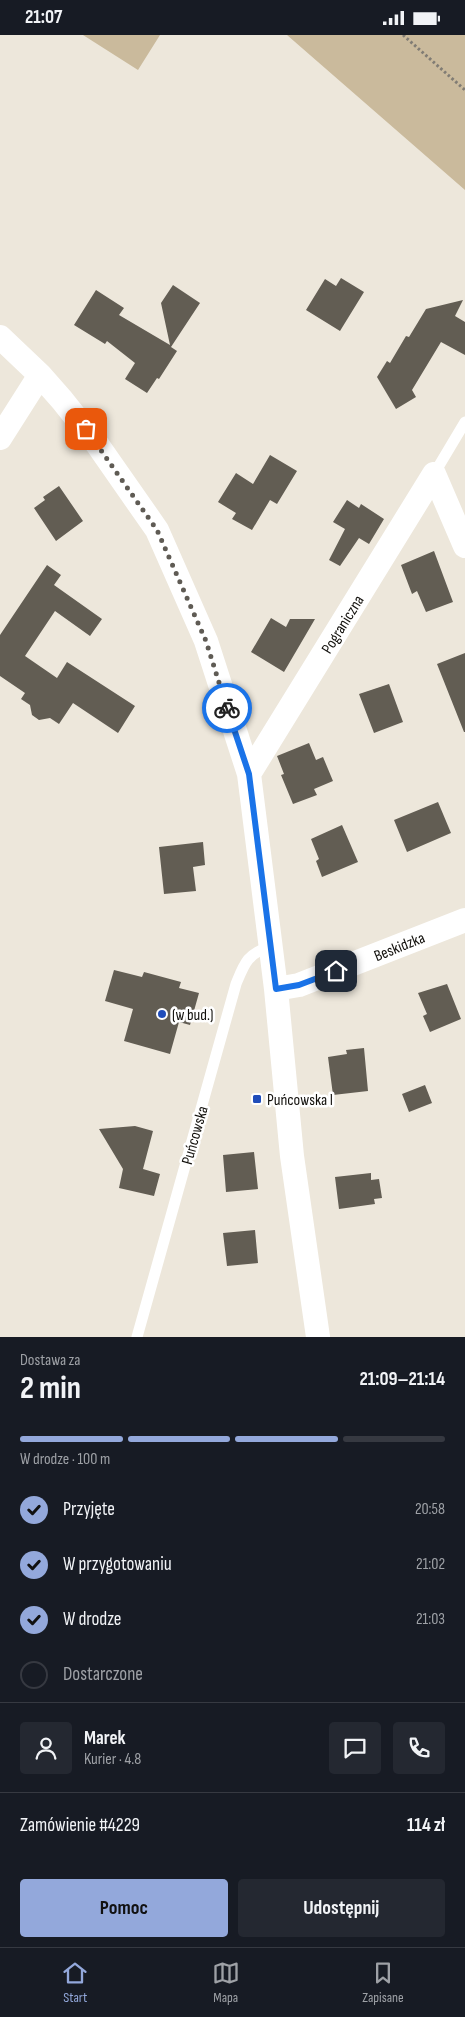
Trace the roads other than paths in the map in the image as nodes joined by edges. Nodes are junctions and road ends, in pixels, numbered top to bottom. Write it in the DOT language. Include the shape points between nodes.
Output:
graph roads {
  1 [pos="0,337"];
  2 [pos="40,375"];
  3 [pos="465,422"];
  4 [pos="0,438"];
  5 [pos="434,474"];
  6 [pos="465,546"];
  7 [pos="249,774"];
  8 [pos="465,920"];
  9 [pos="270,946"];
  10 [pos="276,989"];
  11 [pos="137,1337"];
  12 [pos="318,1337"];
  1 -- 2 [label="street"];
  2 -- 4 [label="street"];
  2 -- 7 [label="street" via="97,444 157,530 206,641"];
  3 -- 5 [label="lane, Pograniczna"];
  5 -- 6 [label="street"];
  5 -- 7 [label="street, Pograniczna"];
  7 -- 9 [label="street"];
  8 -- 10 [label="street, Beskidzka" via="299,985"];
  9 -- 10 [label="street"];
  9 -- 11 [label="lane, Puńcowska" via="253,953 243,966 236,984"];
  10 -- 12 [label="street" via="292,1156"];
}
